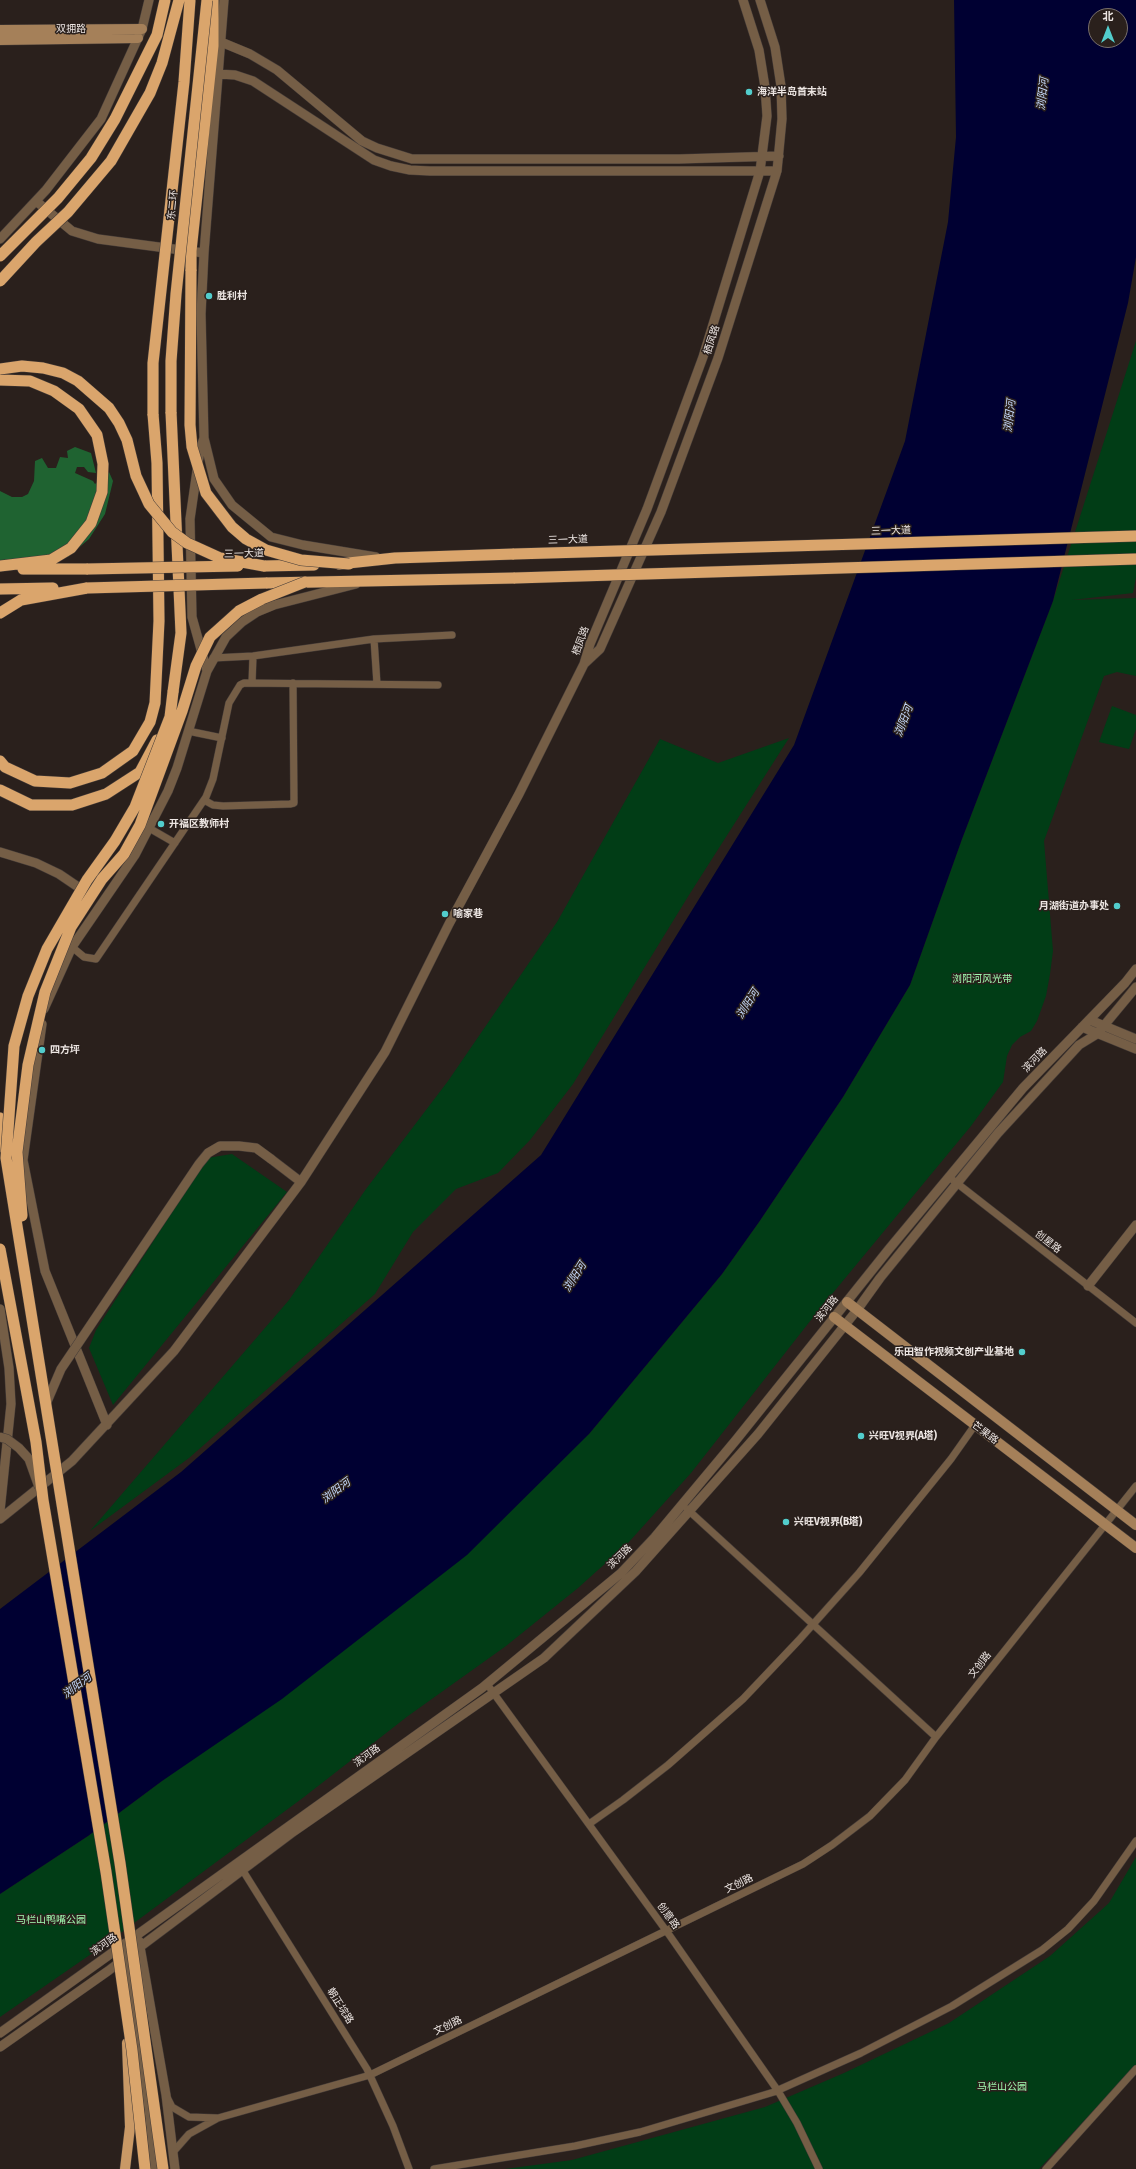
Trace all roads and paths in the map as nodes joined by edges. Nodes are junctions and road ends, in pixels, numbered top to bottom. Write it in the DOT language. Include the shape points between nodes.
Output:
graph roads {
  1 [pos="149,0"];
  2 [pos="165,0"];
  3 [pos="179,0"];
  4 [pos="190,0"];
  5 [pos="207,0"];
  6 [pos="213,0"];
  7 [pos="224,0"];
  8 [pos="743,0"];
  9 [pos="760,0"];
  10 [pos="142,29"];
  11 [pos="0,30"];
  12 [pos="138,38"];
  13 [pos="0,40"];
  14 [pos="221,42"];
  15 [pos="218,74"];
  16 [pos="763,156"];
  17 [pos="779,156"];
  18 [pos="760,171"];
  19 [pos="777,171"];
  20 [pos="36,201"];
  21 [pos="0,239"];
  22 [pos="191,251"];
  23 [pos="204,253"];
  24 [pos="0,256"];
  25 [pos="0,281"];
  26 [pos="0,369"];
  27 [pos="0,380"];
  28 [pos="204,438"];
  29 [pos="1136,536"];
  30 [pos="394,558"];
  31 [pos="1136,559"];
  32 [pos="349,564"];
  33 [pos="0,566"];
  34 [pos="264,566"];
  35 [pos="0,569"];
  36 [pos="373,580"];
  37 [pos="305,582"];
  38 [pos="87,588"];
  39 [pos="0,589"];
  40 [pos="1,611"];
  41 [pos="452,635"];
  42 [pos="374,639"];
  43 [pos="253,656"];
  44 [pos="213,658"];
  45 [pos="584,664"];
  46 [pos="207,671"];
  47 [pos="252,683"];
  48 [pos="293,683"];
  49 [pos="377,684"];
  50 [pos="438,685"];
  51 [pos="170,717"];
  52 [pos="188,731"];
  53 [pos="222,738"];
  54 [pos="0,761"];
  55 [pos="0,790"];
  56 [pos="204,800"];
  57 [pos="149,828"];
  58 [pos="175,843"];
  59 [pos="0,852"];
  60 [pos="102,903"];
  61 [pos="72,947"];
  62 [pos="1136,969"];
  63 [pos="1136,987"];
  64 [pos="1090,1020"];
  65 [pos="1104,1025"];
  66 [pos="1082,1027"];
  67 [pos="1097,1034"];
  68 [pos="1136,1039"];
  69 [pos="1136,1049"];
  70 [pos="0,1118"];
  71 [pos="6,1158"];
  72 [pos="949,1177"];
  73 [pos="301,1182"];
  74 [pos="956,1183"];
  75 [pos="1136,1225"];
  76 [pos="0,1249"];
  77 [pos="1088,1286"];
  78 [pos="847,1302"];
  79 [pos="0,1309"];
  80 [pos="857,1310"];
  81 [pos="834,1317"];
  82 [pos="1136,1322"];
  83 [pos="845,1325"];
  84 [pos="35,1338"];
  85 [pos="46,1404"];
  86 [pos="107,1425"];
  87 [pos="975,1425"];
  88 [pos="0,1437"];
  89 [pos="1136,1486"];
  90 [pos="43,1500"];
  91 [pos="682,1504"];
  92 [pos="1117,1510"];
  93 [pos="689,1511"];
  94 [pos="0,1512"];
  95 [pos="0,1519"];
  96 [pos="1104,1524"];
  97 [pos="1136,1524"];
  98 [pos="1136,1548"];
  99 [pos="813,1625"];
  100 [pos="487,1684"];
  101 [pos="494,1692"];
  102 [pos="936,1737"];
  103 [pos="589,1824"];
  104 [pos="1136,1841"];
  105 [pos="240,1866"];
  106 [pos="666,1931"];
  107 [pos="138,1934"];
  108 [pos="123,1944"];
  109 [pos="140,1947"];
  110 [pos="126,1957"];
  111 [pos="128,2025"];
  112 [pos="0,2033"];
  113 [pos="0,2048"];
  114 [pos="1136,2068"];
  115 [pos="370,2075"];
  116 [pos="778,2090"];
  117 [pos="166,2095"];
  118 [pos="218,2118"];
  119 [pos="174,2151"];
  120 [pos="125,2169"];
  121 [pos="145,2169"];
  122 [pos="154,2169"];
  123 [pos="163,2169"];
  124 [pos="175,2169"];
  125 [pos="409,2169"];
  126 [pos="434,2169"];
  127 [pos="818,2169"];
  128 [pos="1046,2169"];
  1 -- 10 [label="street"];
  2 -- 24 [label="highway, bridge" via="156,35 115,119 91,158 58,198"];
  3 -- 25 [label="highway, bridge" via="164,56 150,93 112,161 68,212"];
  4 -- 54 [label="highway, bridge" via="184,82 154,364 153,414 157,463 159,613 154,704 150,722 133,751 102,773 70,783 35,781 5,767"];
  5 -- 51 [label="highway, 东二环, bridge" via="171,361 181,632"];
  6 -- 22 [label="highway" via="213,46"];
  7 -- 14 [label="street"];
  8 -- 16 [label="street, 栖凤路" via="759,50 765,87 767,116"];
  9 -- 17 [label="street, 栖凤路" via="775,47 781,86"];
  10 -- 11 [label="main road, 双拥路"];
  10 -- 12 [label="street"];
  12 -- 13 [label="main road, 双拥路"];
  12 -- 20 [label="street" via="101,119"];
  14 -- 15 [label="street"];
  14 -- 16 [label="street" via="250,54 277,70 362,141 412,159 679,159"];
  15 -- 18 [label="street" via="235,75 253,81 374,160 410,170"];
  15 -- 23 [label="street"];
  16 -- 17 [label="street"];
  16 -- 18 [label="street, 栖凤路"];
  17 -- 19 [label="street, 栖凤路"];
  18 -- 19 [label="street"];
  18 -- 45 [label="street, 栖凤路" via="704,357 647,509"];
  19 -- 45 [label="street, 栖凤路" via="718,358 661,512 600,649"];
  20 -- 21 [label="street"];
  20 -- 22 [label="street" via="72,232 98,239"];
  22 -- 23 [label="street"];
  22 -- 32 [label="highway, bridge" via="190,425 192,446 206,493 232,528 266,550 301,560"];
  23 -- 28 [label="street" via="201,314"];
  26 -- 34 [label="highway, bridge" via="22,366 43,368 64,373 78,380 109,408 119,423 143,491 172,532 187,543 220,558"];
  27 -- 33 [label="highway" via="30,381 54,391 79,409 97,435 103,464 102,492 91,523 71,548 51,560"];
  28 -- 30 [label="street" via="214,480 232,505 271,537 370,557"];
  28 -- 46 [label="street" via="190,518 192,617"];
  29 -- 30 [label="highway, 三一大道, bridge"];
  30 -- 32 [label="highway, 三一大道"];
  31 -- 36 [label="highway, bridge" via="523,578"];
  32 -- 34 [label="highway, 三一大道, bridge"];
  34 -- 35 [label="highway, 三一大道, bridge"];
  36 -- 37 [label="highway"];
  36 -- 44 [label="street" via="274,605 257,612 226,637"];
  37 -- 38 [label="highway, bridge"];
  37 -- 84 [label="highway, bridge" via="240,611 210,637 196,666 140,825 124,854 102,879 71,927 44,992 28,1066 17,1152"];
  38 -- 39 [label="highway"];
  38 -- 40 [label="highway" via="21,600"];
  41 -- 42 [label="street"];
  42 -- 43 [label="street"];
  42 -- 49 [label="street"];
  43 -- 44 [label="street"];
  43 -- 47 [label="street"];
  44 -- 46 [label="street"];
  45 -- 73 [label="street" via="385,1052"];
  46 -- 52 [label="street"];
  47 -- 48 [label="street"];
  47 -- 53 [label="street" via="240,685 231,698"];
  48 -- 49 [label="street"];
  48 -- 56 [label="street" via="294,802 223,806 213,805"];
  49 -- 50 [label="street"];
  51 -- 55 [label="highway, bridge" via="140,772 106,794 72,805 31,805"];
  51 -- 71 [label="highway, bridge" via="135,807 87,880 47,949 28,996 14,1046"];
  52 -- 53 [label="street"];
  52 -- 57 [label="street" via="177,768"];
  53 -- 56 [label="street" via="214,779"];
  56 -- 58 [label="street"];
  57 -- 58 [label="street"];
  57 -- 60 [label="street" via="135,855"];
  58 -- 61 [label="street" via="96,959 84,957"];
  59 -- 60 [label="street" via="36,863 59,874"];
  60 -- 61 [label="street"];
  61 -- 86 [label="street" via="44,1010 23,1160 45,1271"];
  62 -- 64 [label="street, 滨河路"];
  63 -- 65 [label="street, 滨河路"];
  64 -- 65 [label="street"];
  64 -- 66 [label="street, 滨河路"];
  65 -- 67 [label="street, 滨河路"];
  65 -- 68 [label="street"];
  66 -- 67 [label="street"];
  66 -- 72 [label="street, 滨河路" via="1023,1088"];
  67 -- 69 [label="street"];
  67 -- 74 [label="street, 滨河路" via="1079,1045"];
  70 -- 71 [label="highway, bridge"];
  71 -- 84 [label="highway, bridge"];
  72 -- 74 [label="street, 创星路"];
  72 -- 78 [label="street, 滨河路"];
  73 -- 85 [label="street, bridge" via="256,1148 220,1146 208,1153 61,1369"];
  73 -- 86 [label="street" via="174,1351"];
  74 -- 77 [label="street, 创星路"];
  74 -- 80 [label="street, 滨河路"];
  75 -- 77 [label="street"];
  76 -- 90 [label="highway, bridge" via="36,1442"];
  77 -- 82 [label="street, 创星路"];
  78 -- 80 [label="main road, 芒果路"];
  78 -- 81 [label="street, 滨河路"];
  79 -- 94 [label="street" via="9,1368 11,1404"];
  80 -- 83 [label="street, 滨河路"];
  80 -- 92 [label="main road, 芒果路"];
  81 -- 83 [label="main road, 芒果路"];
  81 -- 91 [label="street, 滨河路"];
  83 -- 87 [label="main road, 芒果路"];
  83 -- 93 [label="street, 滨河路" via="758,1434"];
  84 -- 85 [label="highway, bridge"];
  85 -- 123 [label="highway, bridge" via="120,1864"];
  86 -- 95 [label="street" via="72,1461"];
  87 -- 96 [label="main road, 芒果路"];
  87 -- 99 [label="street" via="902,1521"];
  88 -- 90 [label="street, bridge" via="20,1448 29,1459"];
  89 -- 92 [label="street, 文创路"];
  90 -- 111 [label="highway, bridge" via="106,1872"];
  91 -- 93 [label="street"];
  91 -- 100 [label="street, 滨河路" via="621,1574"];
  92 -- 96 [label="street, 文创路"];
  92 -- 97 [label="main road, 芒果路"];
  93 -- 99 [label="street"];
  93 -- 101 [label="street, 滨河路" via="636,1571 544,1658"];
  96 -- 98 [label="main road, 芒果路"];
  96 -- 102 [label="street, 文创路"];
  99 -- 102 [label="street"];
  99 -- 103 [label="street" via="743,1699 668,1765"];
  100 -- 101 [label="street, 创意路"];
  100 -- 105 [label="street, 滨河路"];
  101 -- 103 [label="street, 创意路"];
  101 -- 105 [label="street, 滨河路"];
  102 -- 106 [label="street, 文创路" via="905,1780 870,1816 832,1845 803,1864"];
  103 -- 106 [label="street, 创意路"];
  104 -- 116 [label="street" via="1094,1901 1068,1929 1042,1950 992,1983 929,2018"];
  105 -- 107 [label="street, 滨河路"];
  105 -- 109 [label="street, 滨河路"];
  105 -- 115 [label="street, 朝正垸路"];
  106 -- 115 [label="street, 文创路"];
  106 -- 116 [label="street, 创意路"];
  107 -- 108 [label="street, 滨河路"];
  107 -- 109 [label="street"];
  108 -- 110 [label="street"];
  108 -- 112 [label="street, 滨河路"];
  109 -- 110 [label="street, 滨河路"];
  109 -- 117 [label="street"];
  110 -- 113 [label="street, 滨河路"];
  110 -- 122 [label="street" via="149,2109"];
  111 -- 120 [label="main road, bridge" via="130,2127"];
  111 -- 121 [label="highway, bridge"];
  114 -- 128 [label="street"];
  115 -- 118 [label="street, 文创路"];
  115 -- 125 [label="street, 朝正垸路"];
  116 -- 126 [label="street" via="640,2132 575,2146"];
  116 -- 127 [label="street, 创意路" via="797,2123"];
  117 -- 118 [label="street, 文创路" via="172,2107 179,2113 189,2117"];
  117 -- 119 [label="street"];
  118 -- 119 [label="street, 文创路" via="189,2134"];
  119 -- 124 [label="street"];
}
